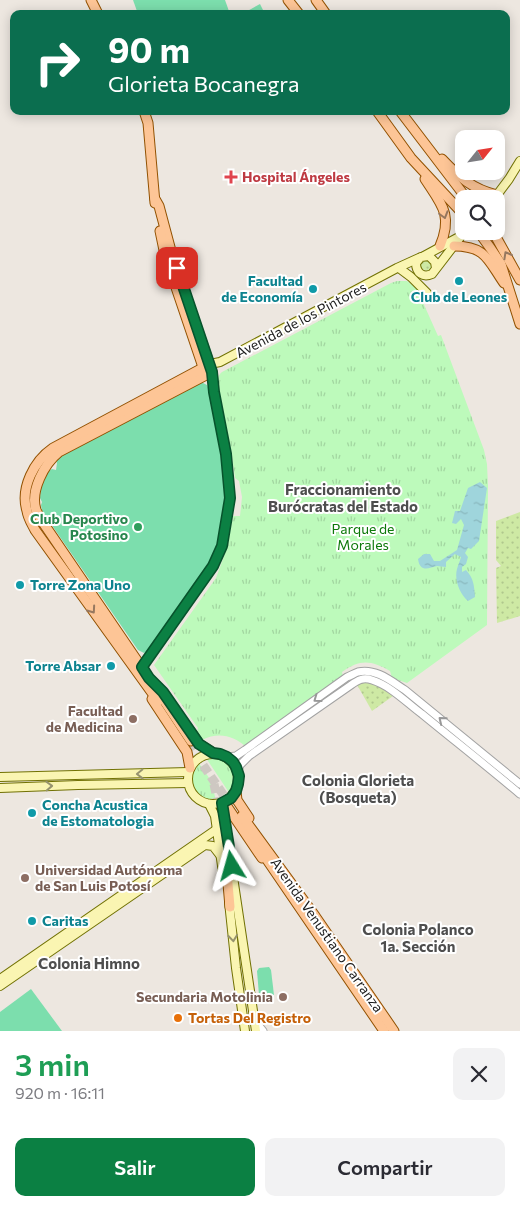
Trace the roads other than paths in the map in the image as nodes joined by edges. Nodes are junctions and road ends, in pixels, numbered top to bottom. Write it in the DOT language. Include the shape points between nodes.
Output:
graph roads {
  1 [pos="288,0"];
  2 [pos="297,10"];
  3 [pos="145,115"];
  4 [pos="380,115"];
  5 [pos="403,115"];
  6 [pos="424,143"];
  7 [pos="412,158"];
  8 [pos="520,161"];
  9 [pos="459,190"];
  10 [pos="480,190"];
  11 [pos="500,190"];
  12 [pos="455,205"];
  13 [pos="455,238"];
  14 [pos="458,240"];
  15 [pos="484,240"];
  16 [pos="498,240"];
  17 [pos="440,246"];
  18 [pos="454,246"];
  19 [pos="422,257"];
  20 [pos="398,268"];
  21 [pos="436,268"];
  22 [pos="418,271"];
  23 [pos="520,280"];
  24 [pos="509,290"];
  25 [pos="427,293"];
  26 [pos="520,324"];
  27 [pos="208,370"];
  28 [pos="99,428"];
  29 [pos="27,484"];
  30 [pos="37,488"];
  31 [pos="30,497"];
  32 [pos="142,667"];
  33 [pos="148,682"];
  34 [pos="189,742"];
  35 [pos="213,753"];
  36 [pos="227,757"];
  37 [pos="189,770"];
  38 [pos="238,771"];
  39 [pos="0,777"];
  40 [pos="188,783"];
  41 [pos="520,784"];
  42 [pos="0,788"];
  43 [pos="236,791"];
  44 [pos="520,794"];
  45 [pos="223,803"];
  46 [pos="209,804"];
  47 [pos="240,817"];
  48 [pos="217,829"];
  49 [pos="243,830"];
  50 [pos="230,846"];
  51 [pos="223,858"];
  52 [pos="278,871"];
  53 [pos="114,904"];
  54 [pos="230,907"];
  55 [pos="0,979"];
  56 [pos="0,986"];
  57 [pos="255,1020"];
  58 [pos="245,1031"];
  59 [pos="256,1031"];
  60 [pos="263,1031"];
  61 [pos="384,1031"];
  62 [pos="394,1031"];
  1 -- 2 [label="main road"];
  3 -- 27 [label="main road" via="155,199"];
  4 -- 7 [label="main road"];
  5 -- 6 [label="main road"];
  6 -- 9 [label="main road"];
  6 -- 10 [label="main road" via="460,178"];
  7 -- 12 [label="main road"];
  7 -- 17 [label="main road, one-way" via="446,215 447,225"];
  8 -- 11 [label="main road"];
  13 -- 17 [label="main road, Avenida de los Pintores"];
  14 -- 18 [label="main road"];
  15 -- 24 [label="main road" via="501,264"];
  23 -- 16 [label="main road, one-way"];
  17 -- 19 [label="main road, Avenida de los Pintores"];
  18 -- 21 [label="main road"];
  18 -- 24 [label="main road" via="471,247 482,252"];
  19 -- 20 [label="main road, Avenida de los Pintores"];
  19 -- 21 [label="main road" via="434,259"];
  19 -- 22 [label="main road" via="416,263"];
  20 -- 22 [label="main road"];
  20 -- 25 [label="main road"];
  20 -- 27 [label="main road, Avenida de los Pintores"];
  21 -- 22 [label="main road" via="429,275"];
  24 -- 26 [label="main road"];
  27 -- 28 [label="main road, Avenida de los Pintores"];
  27 -- 32 [label="street" via="226,454 230,498 222,546 213,566"];
  28 -- 29 [label="main road" via="45,454"];
  28 -- 30 [label="main road" via="52,458"];
  29 -- 30 [label="main road"];
  29 -- 31 [label="main road"];
  30 -- 31 [label="main road"];
  31 -- 32 [label="main road" via="44,524"];
  31 -- 33 [label="main road, one-way" via="26,510 35,530"];
  32 -- 33 [label="main road"];
  33 -- 34 [label="main road"];
  33 -- 35 [label="main road" via="163,692 199,744"];
  33 -- 37 [label="main road" via="152,699 187,752"];
  35 -- 36 [label="main road"];
  35 -- 37 [label="main road" via="199,757"];
  36 -- 38 [label="main road"];
  41 -- 36 [label="street, one-way" via="404,690 372,672 358,672 347,678 236,756"];
  37 -- 39 [label="main road, one-way"];
  37 -- 40 [label="main road"];
  38 -- 43 [label="main road"];
  38 -- 44 [label="street" via="249,756 361,679 384,685 398,695"];
  42 -- 40 [label="main road, one-way"];
  40 -- 46 [label="main road" via="195,797"];
  43 -- 45 [label="main road"];
  43 -- 52 [label="main road" via="238,800 272,852"];
  45 -- 46 [label="main road"];
  45 -- 49 [label="main road"];
  45 -- 50 [label="main road"];
  46 -- 48 [label="main road"];
  47 -- 52 [label="main road, Avenida Venustiano Carranza"];
  48 -- 51 [label="main road"];
  48 -- 53 [label="main road"];
  49 -- 50 [label="main road" via="233,828"];
  49 -- 52 [label="main road" via="262,858"];
  50 -- 57 [label="main road"];
  51 -- 53 [label="main road" via="213,846 205,845"];
  51 -- 54 [label="main road"];
  52 -- 61 [label="main road, Avenida Venustiano Carranza"];
  52 -- 62 [label="main road, Avenida Venustiano Carranza"];
  53 -- 55 [label="main road"];
  53 -- 56 [label="main road"];
  54 -- 58 [label="main road, one-way"];
  57 -- 59 [label="main road"];
  57 -- 60 [label="street"];
}
